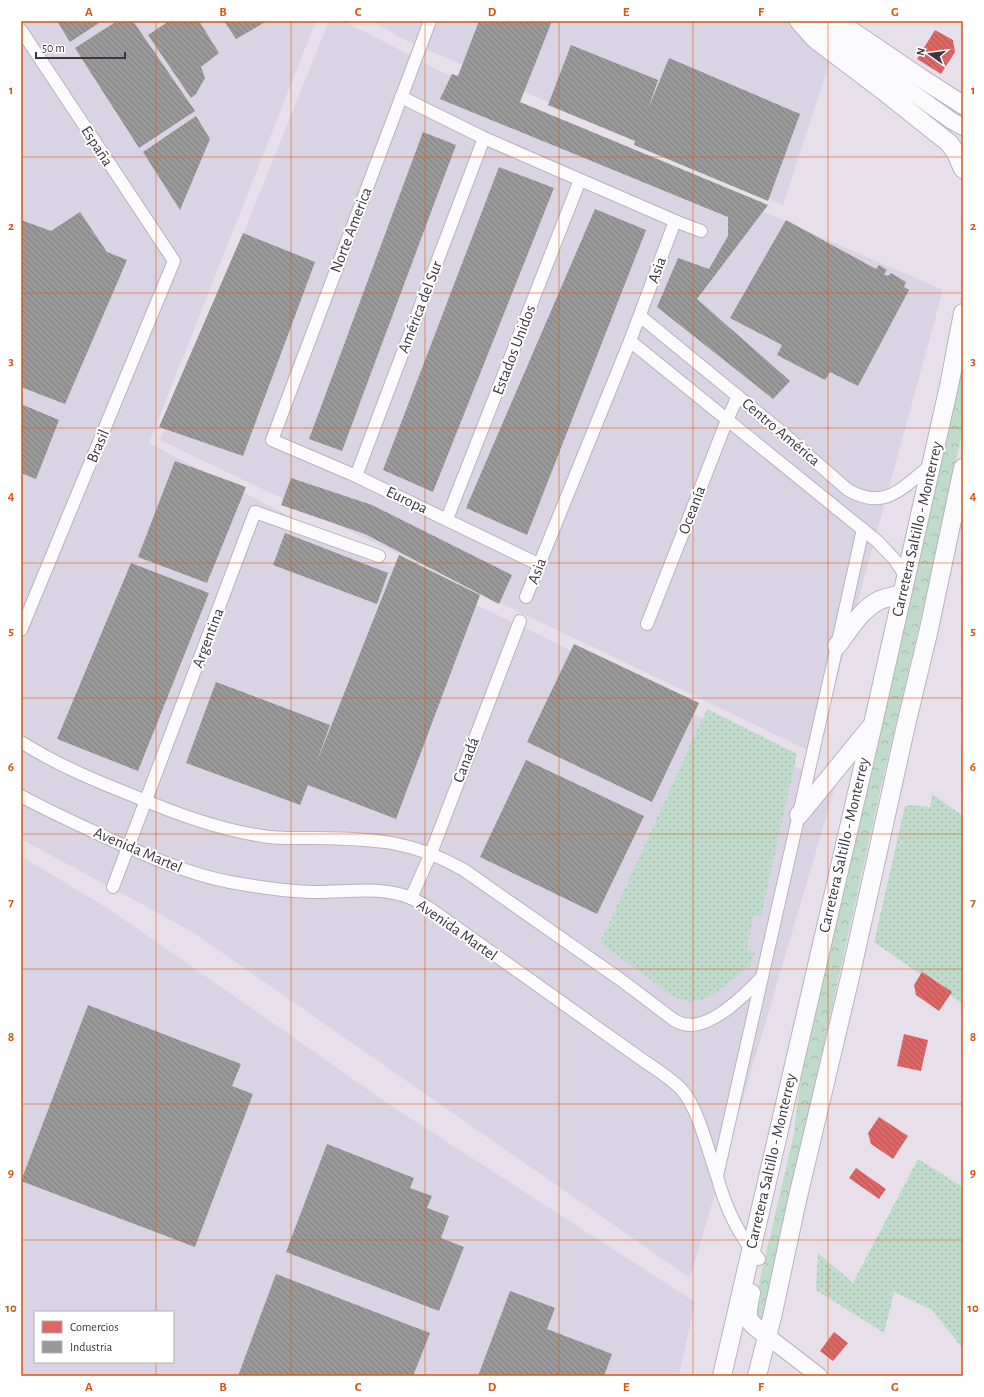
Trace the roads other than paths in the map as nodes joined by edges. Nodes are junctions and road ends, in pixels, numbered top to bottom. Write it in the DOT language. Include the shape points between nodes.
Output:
graph roads {
  1 [pos="430,21"];
  2 [pos="799,21"];
  3 [pos="814,21"];
  4 [pos="837,21"];
  5 [pos="21,30"];
  6 [pos="401,97"];
  7 [pos="963,105"];
  8 [pos="963,127"];
  9 [pos="484,138"];
  10 [pos="963,169"];
  11 [pos="580,180"];
  12 [pos="675,221"];
  13 [pos="701,231"];
  14 [pos="174,262"];
  15 [pos="963,313"];
  16 [pos="640,316"];
  17 [pos="630,341"];
  18 [pos="738,396"];
  19 [pos="727,420"];
  20 [pos="272,440"];
  21 [pos="930,466"];
  22 [pos="963,468"];
  23 [pos="356,476"];
  24 [pos="447,520"];
  25 [pos="862,529"];
  26 [pos="379,556"];
  27 [pos="540,565"];
  28 [pos="904,586"];
  29 [pos="526,597"];
  30 [pos="520,621"];
  31 [pos="646,624"];
  32 [pos="21,630"];
  33 [pos="838,646"];
  34 [pos="873,724"];
  35 [pos="21,742"];
  36 [pos="21,796"];
  37 [pos="146,801"];
  38 [pos="799,815"];
  39 [pos="128,847"];
  40 [pos="431,853"];
  41 [pos="113,886"];
  42 [pos="411,898"];
  43 [pos="762,977"];
  44 [pos="717,1176"];
  45 [pos="755,1254"];
  46 [pos="767,1336"];
  47 [pos="722,1376"];
  48 [pos="757,1376"];
  49 [pos="819,1376"];
  1 -- 6 [label="street, Norte America"];
  2 -- 10 [label="main road" via="815,39 949,143"];
  3 -- 8 [label="street"];
  4 -- 7 [label="main road"];
  5 -- 14 [label="street, España"];
  6 -- 9 [label="street"];
  6 -- 20 [label="street, Norte America"];
  9 -- 11 [label="street"];
  9 -- 23 [label="street, América del Sur"];
  11 -- 12 [label="street"];
  11 -- 24 [label="street, Estados Unidos"];
  12 -- 13 [label="street"];
  12 -- 16 [label="street, Asia"];
  14 -- 32 [label="street, Brasil"];
  15 -- 21 [label="main road, Carretera Saltillo - Monterrey"];
  16 -- 17 [label="street, Asia"];
  16 -- 18 [label="street, Centro América"];
  17 -- 19 [label="street, Centro América"];
  17 -- 27 [label="street, Asia"];
  18 -- 19 [label="street, Oceanía"];
  18 -- 21 [label="street, Centro América" via="858,496 878,499 887,497 898,492"];
  19 -- 25 [label="street, Centro América"];
  19 -- 31 [label="street, Oceanía"];
  20 -- 23 [label="street, Europa"];
  21 -- 28 [label="main road, Carretera Saltillo - Monterrey"];
  22 -- 46 [label="main road, Carretera Saltillo - Monterrey" via="853,966"];
  23 -- 24 [label="street, Europa"];
  24 -- 27 [label="street, Europa"];
  25 -- 28 [label="street, Centro América" via="895,560"];
  25 -- 33 [label="street"];
  26 -- 37 [label="street, Argentina" via="255,512"];
  27 -- 29 [label="street, Asia"];
  28 -- 33 [label="main road" via="862,612"];
  28 -- 34 [label="main road, Carretera Saltillo - Monterrey"];
  30 -- 40 [label="street, Canadá"];
  33 -- 38 [label="street"];
  34 -- 38 [label="main road"];
  34 -- 45 [label="main road, Carretera Saltillo - Monterrey" via="798,1046 794,1105"];
  35 -- 37 [label="street" via="58,764"];
  36 -- 39 [label="street, Avenida Martel" via="53,814"];
  37 -- 39 [label="street, Argentina"];
  37 -- 40 [label="street" via="195,819 263,836 385,841"];
  38 -- 43 [label="street"];
  39 -- 41 [label="street, Argentina"];
  39 -- 42 [label="street, Avenida Martel" via="180,868 230,882 312,892 394,893"];
  40 -- 42 [label="street, Canadá"];
  40 -- 43 [label="street" via="464,870 682,1024 691,1025 711,1019 743,997"];
  42 -- 44 [label="street, Avenida Martel" via="429,908 681,1090 693,1109"];
  43 -- 44 [label="street"];
  44 -- 45 [label="street, Avenida Martel" via="734,1222"];
  45 -- 46 [label="main road" via="747,1315 751,1323"];
  45 -- 47 [label="main road, Carretera Saltillo - Monterrey"];
  46 -- 48 [label="main road, Carretera Saltillo - Monterrey"];
  46 -- 49 [label="street"];
}
